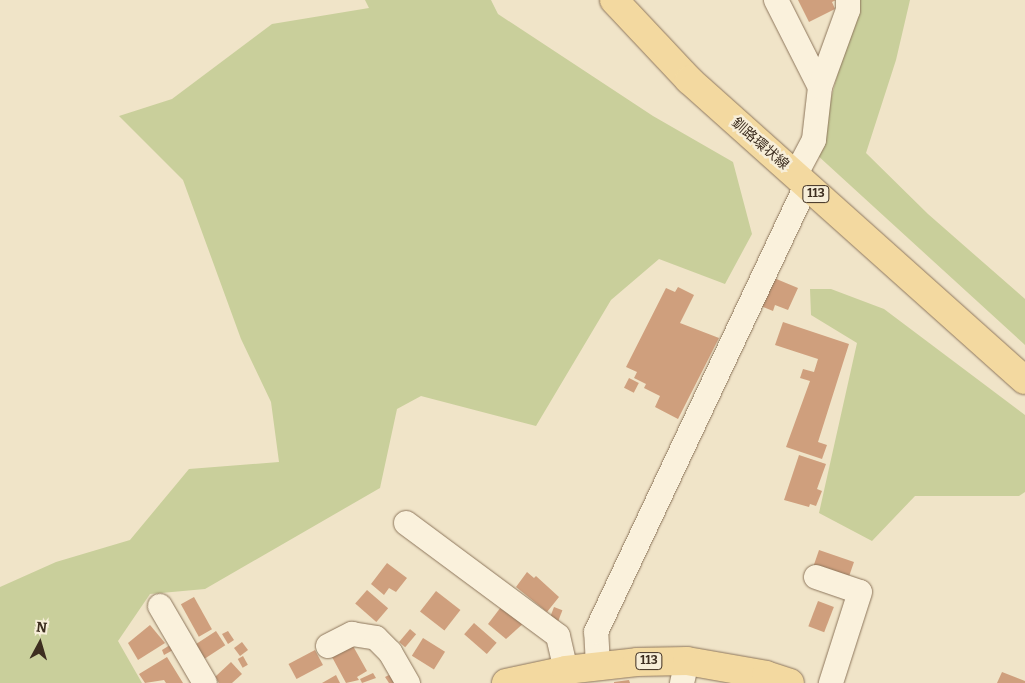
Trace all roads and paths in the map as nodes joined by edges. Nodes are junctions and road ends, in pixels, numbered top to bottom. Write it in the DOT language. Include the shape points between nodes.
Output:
graph roads {
  1 [pos="614,0"];
  2 [pos="776,0"];
  3 [pos="848,0"];
  4 [pos="820,87"];
  5 [pos="800,180"];
  6 [pos="1025,380"];
  7 [pos="406,523"];
  8 [pos="816,577"];
  9 [pos="160,606"];
  10 [pos="328,646"];
  11 [pos="598,666"];
  12 [pos="566,670"];
  13 [pos="685,672"];
  14 [pos="511,682"];
  15 [pos="205,683"];
  16 [pos="408,683"];
  17 [pos="790,683"];
  18 [pos="831,683"];
  1 -- 5 [label="main road, 釧路環状線 / 113" via="689,80"];
  2 -- 4 [label="street"];
  3 -- 4 [label="street" via="848,10"];
  4 -- 5 [label="street" via="814,140"];
  5 -- 6 [label="main road, 釧路環状線 / 113"];
  5 -- 11 [label="street" via="596,632"];
  7 -- 12 [label="street" via="558,636"];
  8 -- 18 [label="street" via="860,592"];
  9 -- 15 [label="street"];
  10 -- 16 [label="street" via="352,634 376,638 390,652"];
  11 -- 12 [label="main road, 113"];
  11 -- 13 [label="main road, 113" via="636,662"];
  12 -- 14 [label="main road, 113"];
  13 -- 17 [label="main road, 113" via="766,675"];
}
